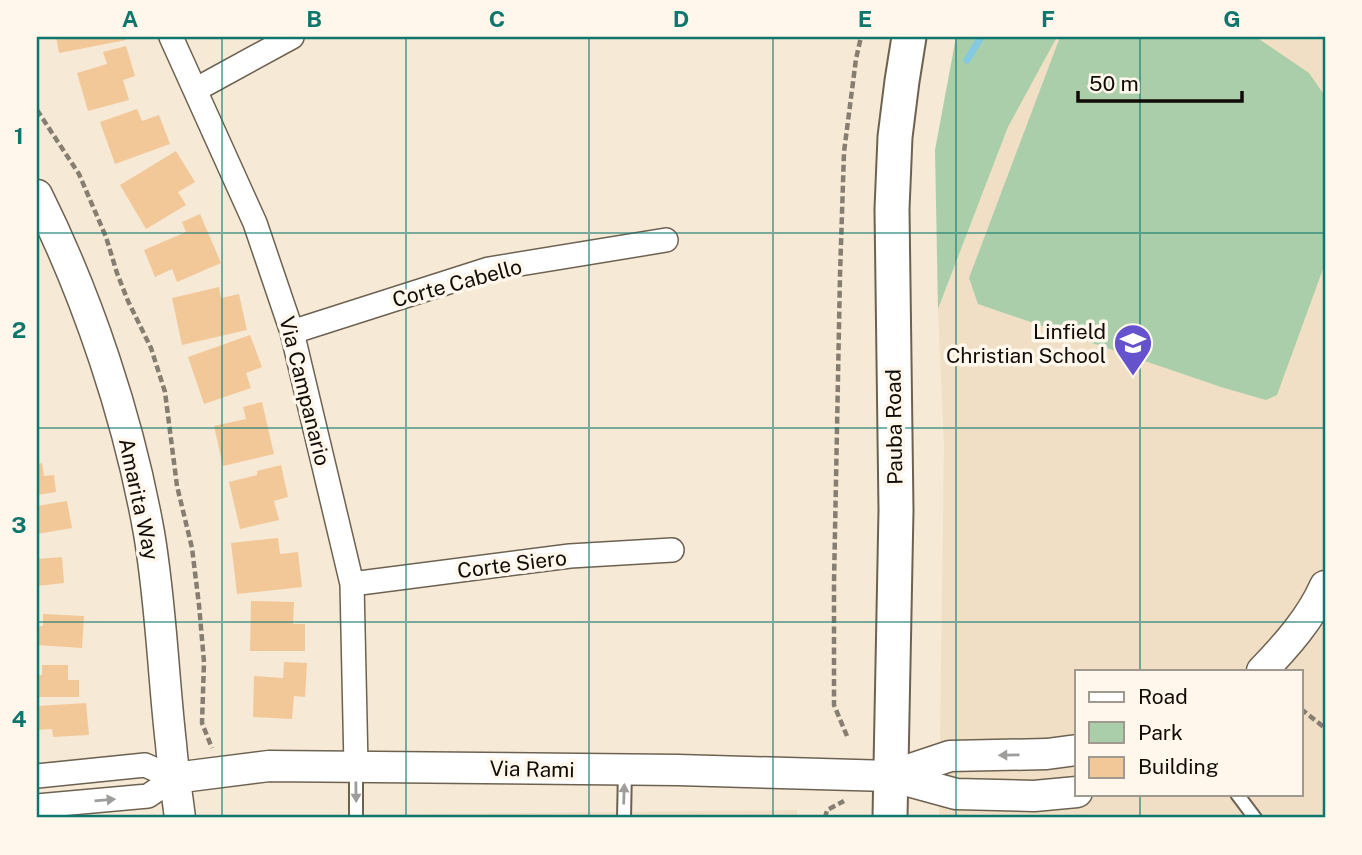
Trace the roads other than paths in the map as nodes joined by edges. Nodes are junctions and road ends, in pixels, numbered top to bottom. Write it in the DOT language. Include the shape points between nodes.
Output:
graph roads {
  1 [pos="171,37"];
  2 [pos="292,37"];
  3 [pos="909,37"];
  4 [pos="195,90"];
  5 [pos="37,195"];
  6 [pos="666,240"];
  7 [pos="292,332"];
  8 [pos="672,550"];
  9 [pos="352,584"];
  10 [pos="1325,586"];
  11 [pos="1263,670"];
  12 [pos="1075,750"];
  13 [pos="356,766"];
  14 [pos="625,770"];
  15 [pos="37,776"];
  16 [pos="890,776"];
  17 [pos="174,778"];
  18 [pos="1075,792"];
  19 [pos="1238,796"];
  20 [pos="37,806"];
  21 [pos="180,818"];
  22 [pos="356,818"];
  23 [pos="624,818"];
  24 [pos="890,818"];
  25 [pos="1255,818"];
  1 -- 4 [label="street, Via Campanario"];
  2 -- 4 [label="street"];
  3 -- 16 [label="main road, Pauba Road" via="895,137 892,209 895,510"];
  4 -- 7 [label="street, Via Campanario" via="255,223"];
  5 -- 17 [label="street, Amarita Way" via="76,283 133,460 160,608"];
  6 -- 7 [label="street, Corte Cabello" via="489,269"];
  7 -- 9 [label="street, Via Campanario"];
  8 -- 9 [label="street, Corte Siero" via="570,556"];
  9 -- 13 [label="street, Via Campanario"];
  10 -- 11 [label="street" via="1318,602"];
  12 -- 16 [label="street, one-way" via="950,756"];
  13 -- 14 [label="street, Via Rami"];
  13 -- 17 [label="street, Via Rami" via="269,766"];
  13 -- 22 [label="lane, one-way"];
  14 -- 16 [label="street, Via Rami"];
  23 -- 14 [label="lane, one-way"];
  15 -- 17 [label="street, Via Rami" via="145,765"];
  16 -- 18 [label="street" via="956,794"];
  16 -- 24 [label="main road, Pauba Road"];
  20 -- 17 [label="street, Via Rami, one-way" via="148,796"];
  17 -- 21 [label="street, Amarita Way"];
  19 -- 25 [label="lane"];
}
